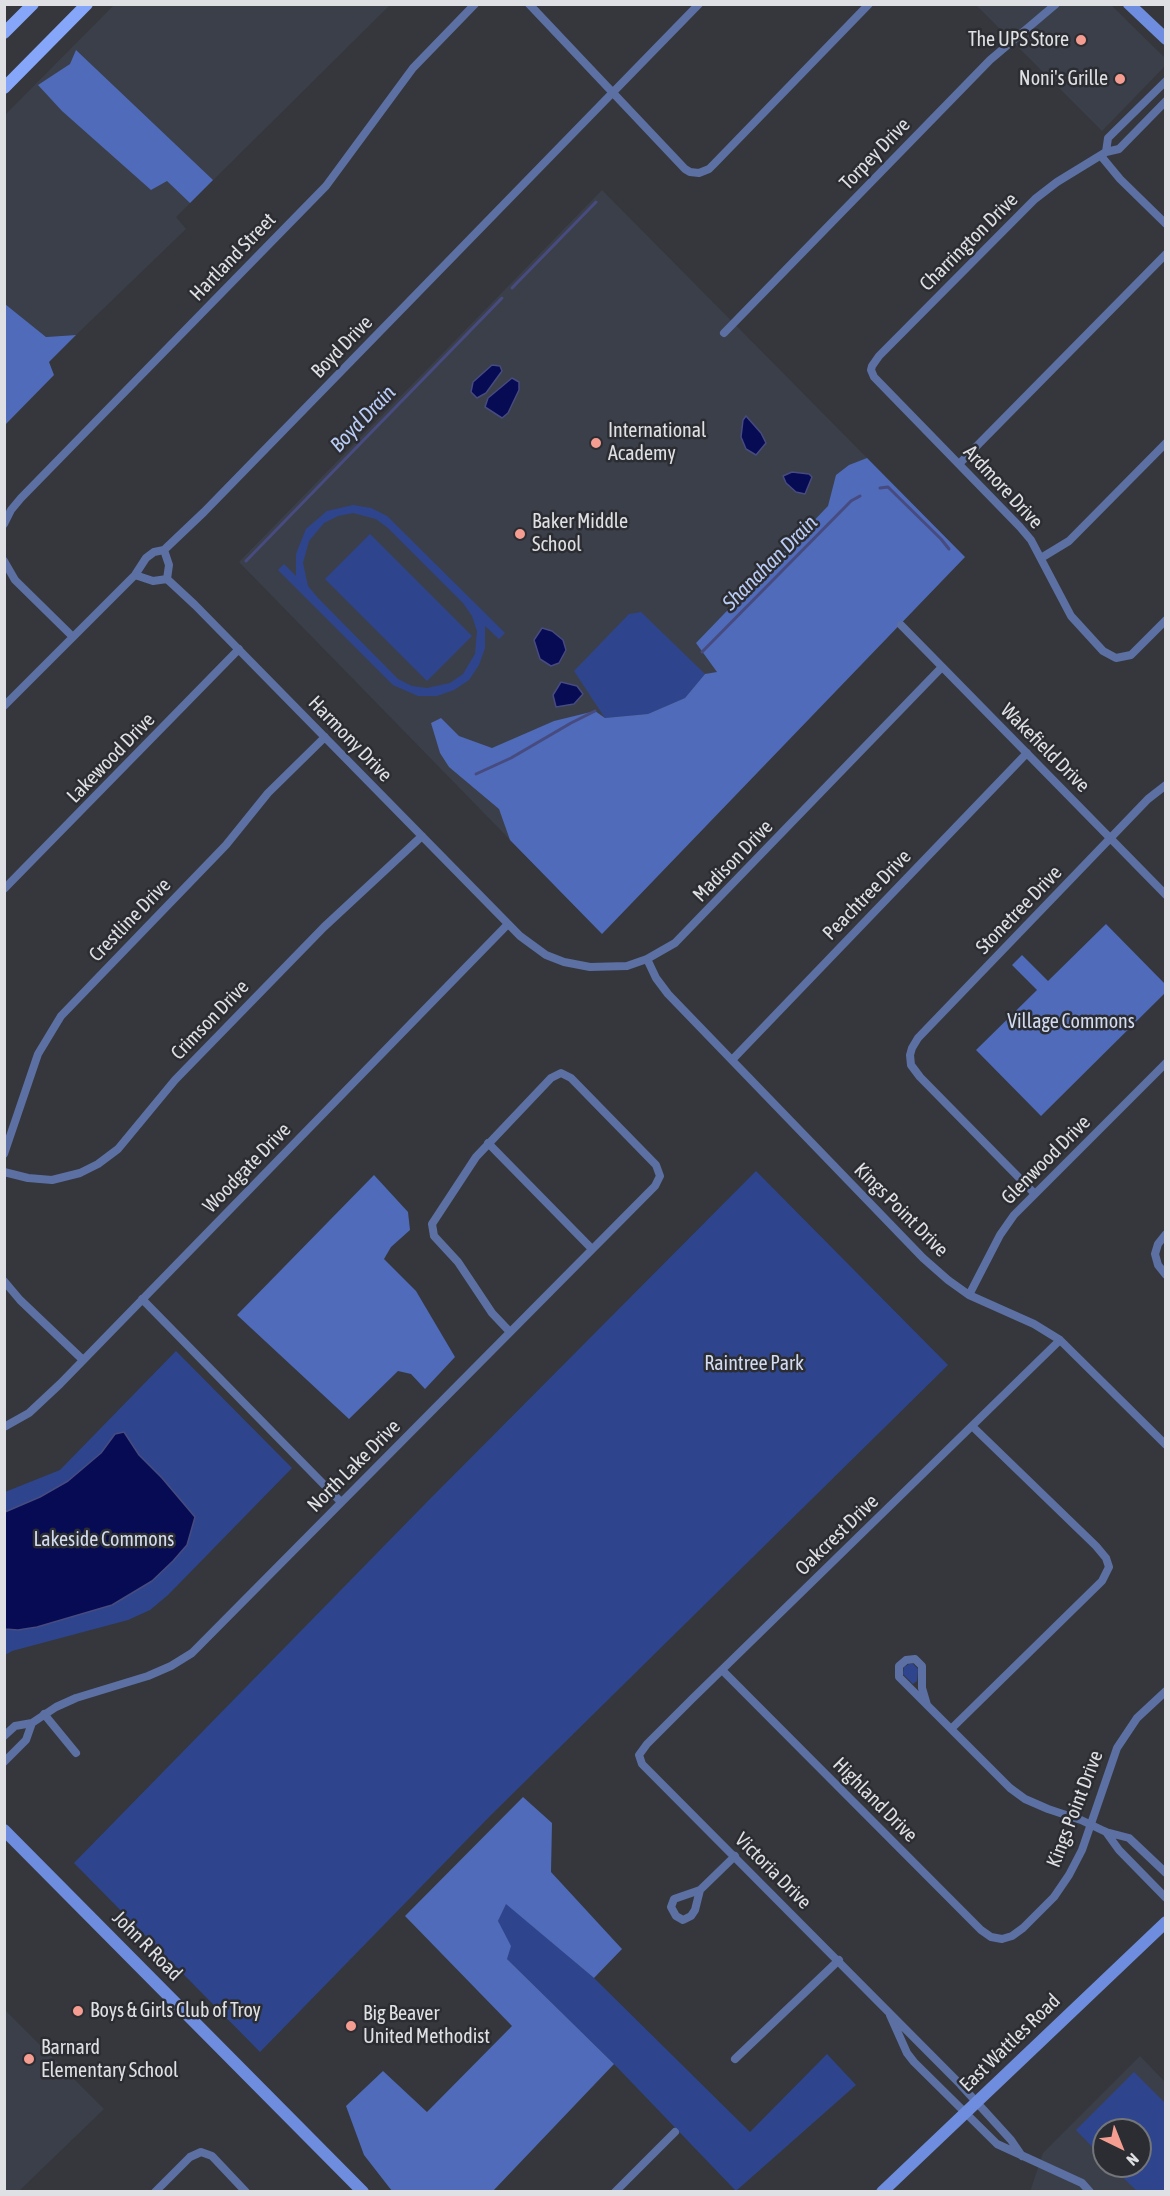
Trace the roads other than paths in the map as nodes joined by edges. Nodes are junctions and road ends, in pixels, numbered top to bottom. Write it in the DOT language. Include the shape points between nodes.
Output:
graph roads {
  1 [pos="33,4"];
  2 [pos="87,4"];
  3 [pos="475,4"];
  4 [pos="543,4"];
  5 [pos="699,4"];
  6 [pos="869,4"];
  7 [pos="1056,4"];
  8 [pos="1129,4"];
  9 [pos="533,8"];
  10 [pos="4,33"];
  11 [pos="1166,39"];
  12 [pos="1166,81"];
  13 [pos="4,88"];
  14 [pos="613,92"];
  15 [pos="1166,101"];
  16 [pos="1103,154"];
  17 [pos="1166,224"];
  18 [pos="1166,254"];
  19 [pos="724,333"];
  20 [pos="871,370"];
  21 [pos="1166,443"];
  22 [pos="959,464"];
  23 [pos="4,524"];
  24 [pos="164,550"];
  25 [pos="1041,558"];
  26 [pos="4,561"];
  27 [pos="135,575"];
  28 [pos="167,579"];
  29 [pos="1166,620"];
  30 [pos="901,625"];
  31 [pos="73,637"];
  32 [pos="239,649"];
  33 [pos="942,667"];
  34 [pos="4,706"];
  35 [pos="325,737"];
  36 [pos="1027,753"];
  37 [pos="1166,785"];
  38 [pos="422,836"];
  39 [pos="1111,838"];
  40 [pos="4,889"];
  41 [pos="1166,895"];
  42 [pos="508,924"];
  43 [pos="647,959"];
  44 [pos="732,1060"];
  45 [pos="1166,1063"];
  46 [pos="488,1143"];
  47 [pos="4,1154"];
  48 [pos="4,1172"];
  49 [pos="1035,1194"];
  50 [pos="1166,1234"];
  51 [pos="592,1249"];
  52 [pos="1166,1275"];
  53 [pos="4,1281"];
  54 [pos="969,1295"];
  55 [pos="142,1299"];
  56 [pos="510,1332"];
  57 [pos="1060,1340"];
  58 [pos="83,1360"];
  59 [pos="972,1426"];
  60 [pos="4,1427"];
  61 [pos="1163,1438"];
  62 [pos="341,1502"];
  63 [pos="722,1670"];
  64 [pos="1166,1691"];
  65 [pos="927,1705"];
  66 [pos="44,1714"];
  67 [pos="32,1723"];
  68 [pos="951,1729"];
  69 [pos="4,1736"];
  70 [pos="76,1753"];
  71 [pos="639,1755"];
  72 [pos="4,1762"];
  73 [pos="1090,1824"];
  74 [pos="4,1830"];
  75 [pos="1107,1832"];
  76 [pos="735,1856"];
  77 [pos="1166,1873"];
  78 [pos="700,1890"];
  79 [pos="1166,1899"];
  80 [pos="1166,1922"];
  81 [pos="1012,1936"];
  82 [pos="839,1960"];
  83 [pos="887,2010"];
  84 [pos="735,2060"];
  85 [pos="976,2103"];
  86 [pos="965,2114"];
  87 [pos="675,2132"];
  88 [pos="1022,2156"];
  89 [pos="154,2192"];
  90 [pos="246,2192"];
  91 [pos="363,2192"];
  92 [pos="615,2192"];
  93 [pos="882,2192"];
  94 [pos="1090,2192"];
  1 -- 10 [label="main road"];
  2 -- 13 [label="main road"];
  3 -- 23 [label="street, Hartland Street" via="413,68 326,186 21,498"];
  4 -- 9 [label="street"];
  5 -- 14 [label="street, Boyd Drive"];
  6 -- 14 [label="street" via="709,169 699,173 685,169"];
  7 -- 19 [label="street, Torpey Drive" via="990,60"];
  8 -- 11 [label="main road"];
  9 -- 14 [label="street"];
  12 -- 16 [label="street" via="1108,138"];
  14 -- 24 [label="street, Boyd Drive"];
  15 -- 16 [label="street, Charrington Drive" via="1119,149"];
  16 -- 17 [label="street" via="1127,186"];
  16 -- 20 [label="street, Charrington Drive" via="1035,199 879,356"];
  18 -- 22 [label="street"];
  20 -- 22 [label="street, Ardmore Drive"];
  21 -- 25 [label="street" via="1080,531"];
  22 -- 25 [label="street, Ardmore Drive" via="1020,527"];
  24 -- 27 [label="street, Boyd Drive" via="146,558"];
  24 -- 28 [label="street" via="169,565"];
  25 -- 29 [label="street, Ardmore Drive" via="1062,602 1080,627 1110,656 1131,655"];
  26 -- 31 [label="street" via="15,580"];
  27 -- 28 [label="street" via="153,581"];
  27 -- 31 [label="street, Boyd Drive"];
  28 -- 32 [label="street, Harmony Drive"];
  30 -- 33 [label="street, Wakefield Drive"];
  31 -- 34 [label="street, Boyd Drive"];
  32 -- 35 [label="street, Harmony Drive"];
  32 -- 40 [label="street, Lakewood Drive"];
  33 -- 36 [label="street, Wakefield Drive"];
  33 -- 43 [label="street, Madison Drive" via="689,931"];
  35 -- 38 [label="street, Harmony Drive"];
  35 -- 47 [label="street, Crestline Drive" via="61,1016 38,1054"];
  36 -- 39 [label="street, Wakefield Drive"];
  36 -- 44 [label="street, Peachtree Drive"];
  37 -- 39 [label="street, Stonetree Drive"];
  38 -- 42 [label="street, Harmony Drive"];
  38 -- 48 [label="street, Crimson Drive" via="274,978 175,1080 118,1149 81,1173 52,1180"];
  39 -- 41 [label="street, Wakefield Drive"];
  39 -- 49 [label="street, Stonetree Drive" via="918,1038 910,1055 911,1065 920,1077"];
  42 -- 43 [label="street, Madison Drive" via="540,951 571,964 607,968"];
  42 -- 55 [label="street, Woodgate Drive"];
  43 -- 44 [label="street, Kings Point Drive" via="664,989"];
  44 -- 54 [label="street, Kings Point Drive" via="923,1258"];
  45 -- 49 [label="street, Glenwood Drive"];
  46 -- 51 [label="street"];
  46 -- 51 [label="street, North Lake Drive" via="551,1078 561,1073 571,1078 656,1166 660,1176 655,1186"];
  46 -- 56 [label="street" via="432,1224 434,1236"];
  49 -- 54 [label="street, Glenwood Drive" via="1004,1228"];
  50 -- 52 [label="street" via="1155,1254"];
  51 -- 56 [label="street, North Lake Drive"];
  53 -- 58 [label="street"];
  54 -- 57 [label="street, Kings Point Drive"];
  55 -- 58 [label="street, Woodgate Drive"];
  55 -- 62 [label="street"];
  56 -- 62 [label="street, North Lake Drive"];
  57 -- 59 [label="street, Oakcrest Drive"];
  57 -- 61 [label="street, Kings Point Drive"];
  58 -- 60 [label="street, Woodgate Drive" via="29,1413"];
  59 -- 63 [label="street, Oakcrest Drive"];
  59 -- 68 [label="street" via="1096,1546 1108,1567 1102,1581"];
  62 -- 66 [label="street, North Lake Drive" via="192,1653 157,1673 86,1694"];
  63 -- 71 [label="street, Oakcrest Drive"];
  63 -- 81 [label="street, Highland Drive" via="986,1934 997,1939"];
  64 -- 73 [label="street, Kings Point Drive" via="1137,1718 1117,1748"];
  65 -- 65 [label="street" via="899,1677 899,1666 906,1660 915,1659 922,1665"];
  65 -- 68 [label="street"];
  66 -- 67 [label="street, North Lake Drive"];
  66 -- 70 [label="street"];
  67 -- 69 [label="street, North Lake Drive" via="15,1726"];
  67 -- 72 [label="street, North Lake Drive" via="26,1740"];
  68 -- 73 [label="street" via="1016,1793"];
  71 -- 76 [label="street, Victoria Drive" via="642,1764"];
  73 -- 75 [label="street"];
  73 -- 81 [label="street, Kings Point Drive" via="1076,1863 1061,1888"];
  74 -- 91 [label="main road, John R Road"];
  75 -- 77 [label="street" via="1129,1838"];
  75 -- 79 [label="street"];
  76 -- 78 [label="street"];
  76 -- 82 [label="street, Victoria Drive"];
  80 -- 85 [label="main road, East Wattles Road"];
  82 -- 83 [label="street, Victoria Drive"];
  82 -- 84 [label="street"];
  83 -- 85 [label="street, Victoria Drive"];
  83 -- 86 [label="street, Victoria Drive" via="907,2053"];
  85 -- 86 [label="main road, East Wattles Road"];
  85 -- 88 [label="street, Victoria Drive"];
  86 -- 88 [label="street, Victoria Drive" via="997,2144"];
  86 -- 93 [label="main road, East Wattles Road"];
  87 -- 92 [label="street"];
  88 -- 94 [label="street, Victoria Drive" via="1082,2183"];
  89 -- 90 [label="street" via="190,2157 201,2152 212,2156"];
}
